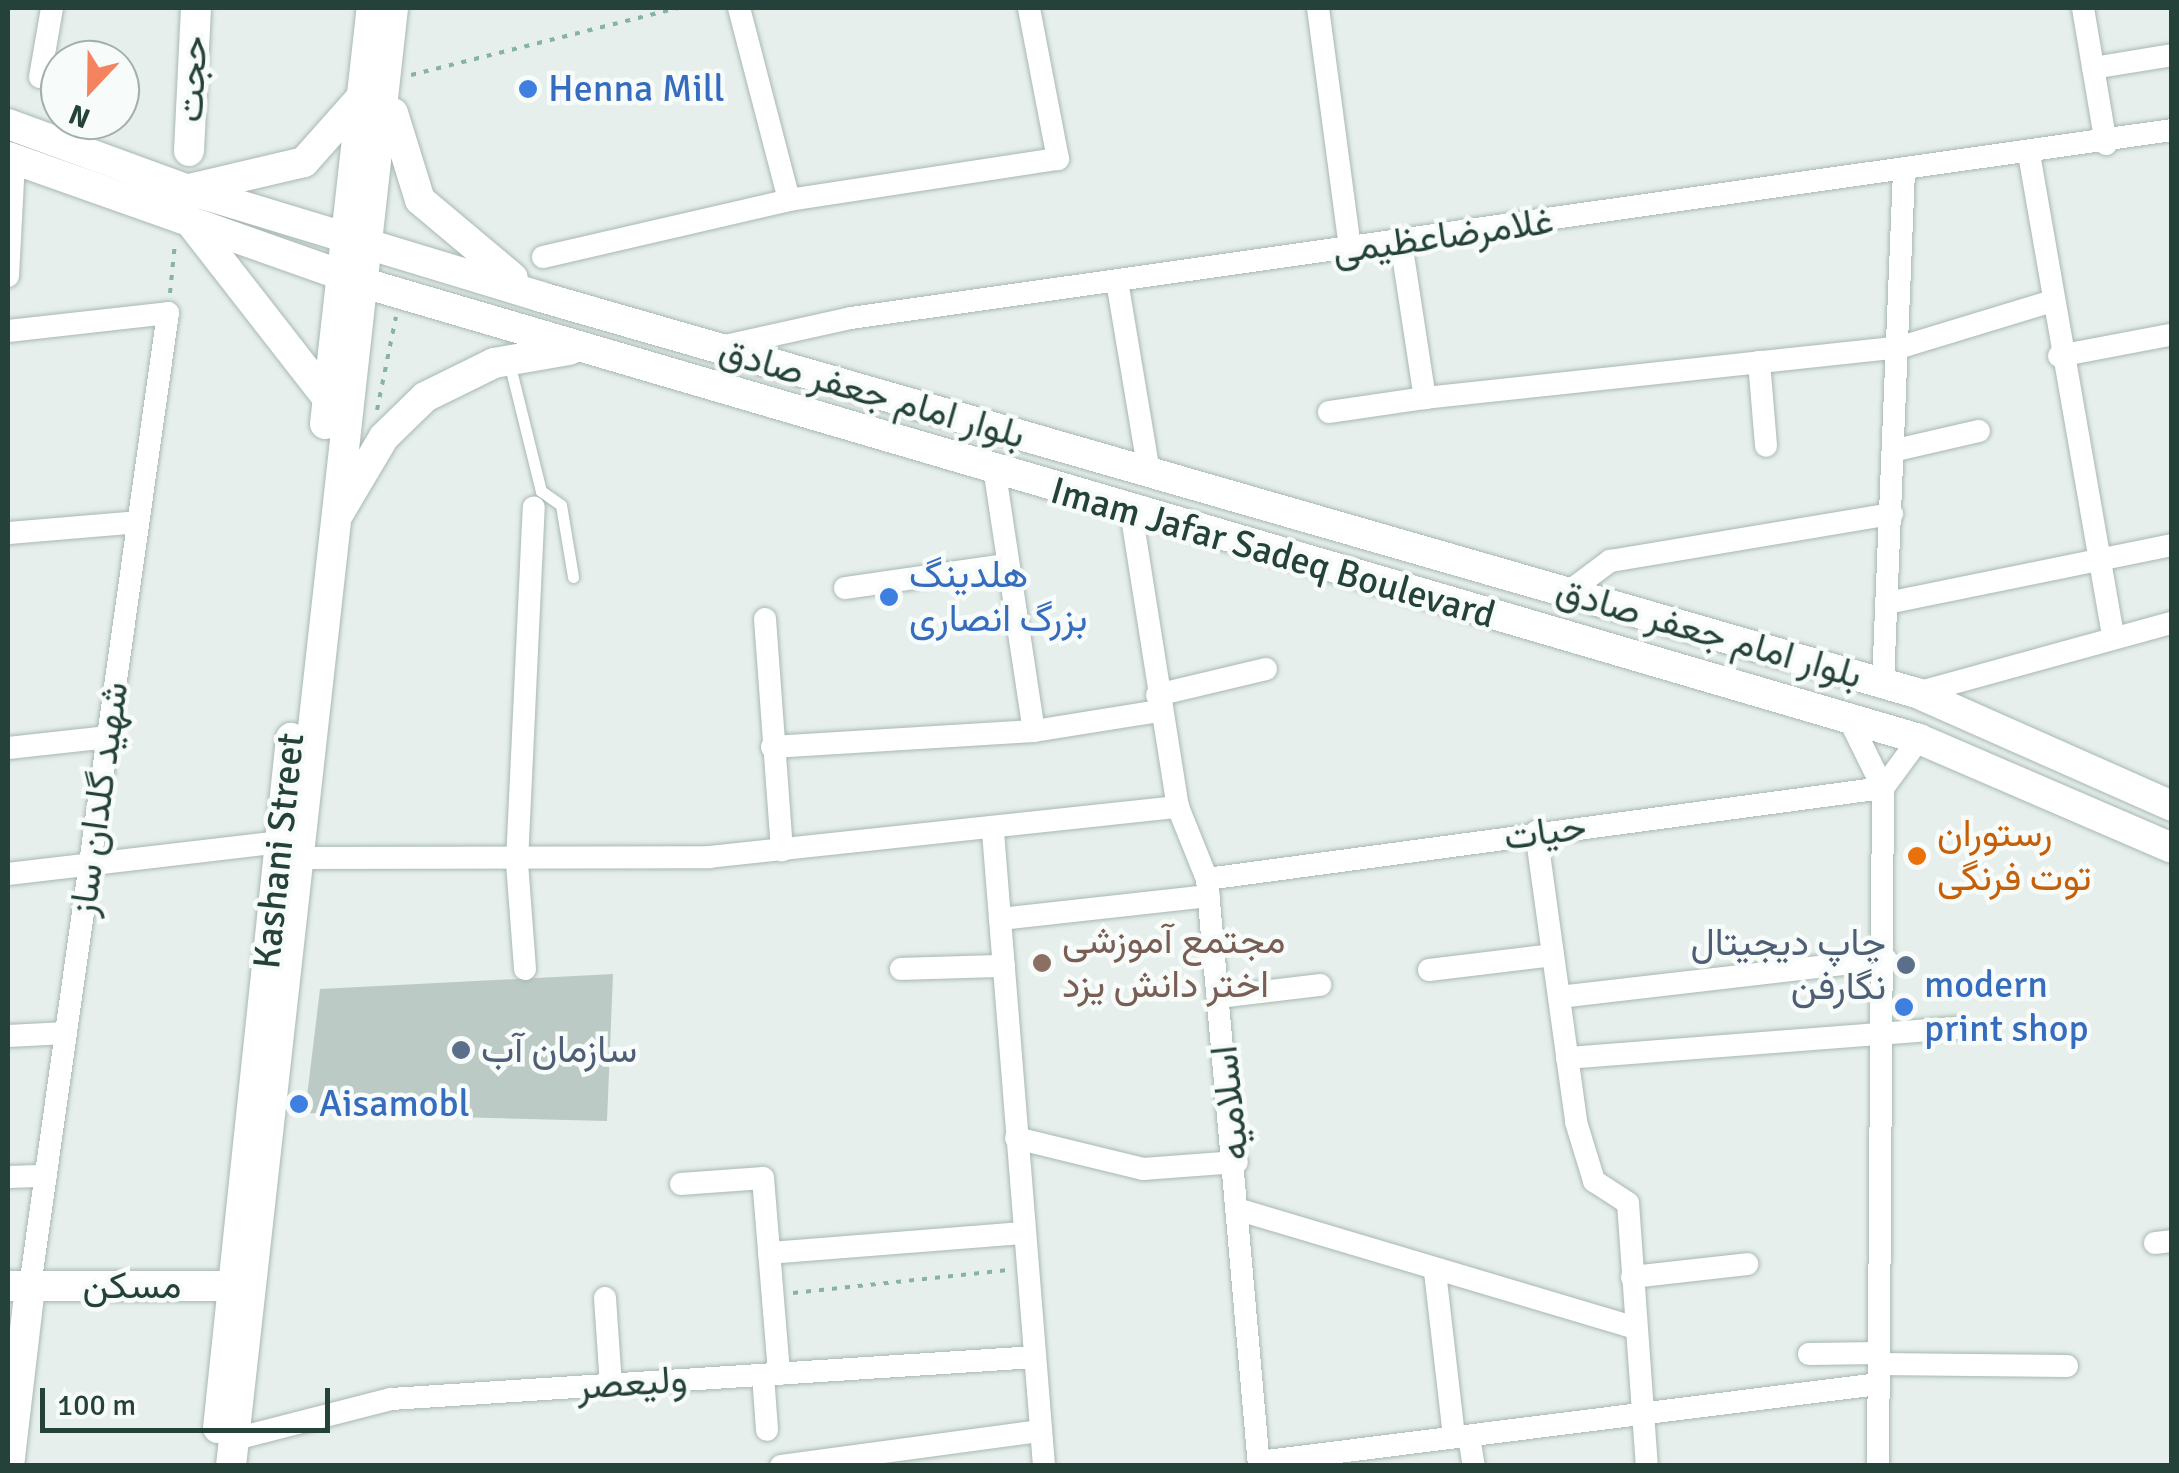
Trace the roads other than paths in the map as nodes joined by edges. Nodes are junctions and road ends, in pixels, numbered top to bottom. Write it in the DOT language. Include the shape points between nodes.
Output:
graph roads {
  1 [pos="52,8"];
  2 [pos="196,8"];
  3 [pos="372,8"];
  4 [pos="394,8"];
  5 [pos="739,8"];
  6 [pos="1028,8"];
  7 [pos="1318,8"];
  8 [pos="2083,8"];
  9 [pos="46,40"];
  10 [pos="2172,54"];
  11 [pos="2093,68"];
  12 [pos="387,81"];
  13 [pos="360,99"];
  14 [pos="8,124"];
  15 [pos="2172,130"];
  16 [pos="2106,144"];
  17 [pos="188,151"];
  18 [pos="2029,154"];
  19 [pos="11,158"];
  20 [pos="1904,172"];
  21 [pos="790,200"];
  22 [pos="184,208"];
  23 [pos="356,240"];
  24 [pos="1401,242"];
  25 [pos="1350,248"];
  26 [pos="542,257"];
  27 [pos="8,276"];
  28 [pos="352,279"];
  29 [pos="1117,281"];
  30 [pos="541,297"];
  31 [pos="2049,302"];
  32 [pos="8,331"];
  33 [pos="2169,336"];
  34 [pos="1901,346"];
  35 [pos="583,348"];
  36 [pos="716,348"];
  37 [pos="2059,356"];
  38 [pos="508,360"];
  39 [pos="1759,362"];
  40 [pos="1425,398"];
  41 [pos="328,400"];
  42 [pos="1330,412"];
  43 [pos="1979,432"];
  44 [pos="1766,446"];
  45 [pos="1896,450"];
  46 [pos="1149,472"];
  47 [pos="996,474"];
  48 [pos="534,507"];
  49 [pos="1132,511"];
  50 [pos="1892,514"];
  51 [pos="138,522"];
  52 [pos="332,524"];
  53 [pos="8,533"];
  54 [pos="1395,543"];
  55 [pos="2172,545"];
  56 [pos="1461,562"];
  57 [pos="2100,564"];
  58 [pos="1005,565"];
  59 [pos="573,578"];
  60 [pos="845,588"];
  61 [pos="1396,588"];
  62 [pos="1568,593"];
  63 [pos="1441,600"];
  64 [pos="1887,603"];
  65 [pos="765,619"];
  66 [pos="2172,623"];
  67 [pos="2113,636"];
  68 [pos="1266,669"];
  69 [pos="1883,683"];
  70 [pos="1917,692"];
  71 [pos="1158,703"];
  72 [pos="1849,719"];
  73 [pos="1034,732"];
  74 [pos="108,738"];
  75 [pos="1919,739"];
  76 [pos="772,747"];
  77 [pos="8,748"];
  78 [pos="1883,788"];
  79 [pos="2172,806"];
  80 [pos="1178,808"];
  81 [pos="992,832"];
  82 [pos="1536,832"];
  83 [pos="2172,848"];
  84 [pos="290,850"];
  85 [pos="782,850"];
  86 [pos="517,862"];
  87 [pos="91,863"];
  88 [pos="8,874"];
  89 [pos="1208,888"];
  90 [pos="1000,919"];
  91 [pos="1553,954"];
  92 [pos="1886,959"];
  93 [pos="1004,966"];
  94 [pos="524,969"];
  95 [pos="901,970"];
  96 [pos="1428,970"];
  97 [pos="1320,986"];
  98 [pos="1559,997"];
  99 [pos="1220,998"];
  100 [pos="1958,1028"];
  101 [pos="1884,1030"];
  102 [pos="66,1034"];
  103 [pos="8,1036"];
  104 [pos="1567,1058"];
  105 [pos="1016,1138"];
  106 [pos="1237,1162"];
  107 [pos="8,1176"];
  108 [pos="46,1176"];
  109 [pos="681,1184"];
  110 [pos="1240,1210"];
  111 [pos="1024,1233"];
  112 [pos="769,1253"];
  113 [pos="1746,1264"];
  114 [pos="1435,1272"];
  115 [pos="1632,1278"];
  116 [pos="19,1286"];
  117 [pos="243,1286"];
  118 [pos="605,1298"];
  119 [pos="1635,1328"];
  120 [pos="1809,1354"];
  121 [pos="15,1356"];
  122 [pos="1035,1357"];
  123 [pos="2066,1366"];
  124 [pos="1879,1367"];
  125 [pos="771,1374"];
  126 [pos="611,1384"];
  127 [pos="1644,1414"];
  128 [pos="767,1430"];
  129 [pos="1041,1431"];
  130 [pos="1462,1436"];
  131 [pos="233,1452"];
  132 [pos="1259,1464"];
  133 [pos="9,1466"];
  134 [pos="213,1466"];
  135 [pos="782,1466"];
  136 [pos="1044,1466"];
  137 [pos="1474,1466"];
  138 [pos="1647,1466"];
  139 [pos="1878,1466"];
  1 -- 9 [label="street"];
  2 -- 17 [label="main road, حجت"];
  3 -- 13 [label="main road"];
  4 -- 12 [label="main road"];
  5 -- 21 [label="street"];
  6 -- 21 [label="street" via="1058,159"];
  7 -- 25 [label="street"];
  8 -- 11 [label="street"];
  10 -- 11 [label="street"];
  11 -- 16 [label="street"];
  12 -- 23 [label="main road"];
  12 -- 30 [label="main road" via="402,165 420,200"];
  13 -- 22 [label="main road" via="304,162"];
  13 -- 23 [label="main road"];
  14 -- 22 [label="main road"];
  15 -- 16 [label="street, غلامرضاعظیمی"];
  16 -- 18 [label="street, غلامرضاعظیمی"];
  18 -- 20 [label="street, غلامرضاعظیمی"];
  18 -- 31 [label="street"];
  19 -- 22 [label="main road"];
  19 -- 27 [label="street"];
  20 -- 24 [label="street, غلامرضاعظیمی"];
  20 -- 34 [label="street"];
  21 -- 26 [label="street"];
  22 -- 23 [label="main road, بلوار امام جعفر صادق"];
  22 -- 28 [label="main road, Imam Jafar Sadeq Boulevard"];
  22 -- 41 [label="main road"];
  23 -- 28 [label="main road, Kashani Street"];
  23 -- 30 [label="main road, بلوار امام جعفر صادق"];
  24 -- 25 [label="street, غلامرضاعظیمی"];
  24 -- 40 [label="street"];
  25 -- 29 [label="street, غلامرضاعظیمی"];
  28 -- 35 [label="main road, Imam Jafar Sadeq Boulevard"];
  28 -- 41 [label="main road, Kashani Street"];
  28 -- 52 [label="main road, Kashani Street"];
  29 -- 36 [label="street, غلامرضاعظیمی" via="851,318"];
  29 -- 46 [label="street"];
  30 -- 36 [label="main road, بلوار امام جعفر صادق"];
  31 -- 34 [label="street"];
  31 -- 37 [label="street"];
  32 -- 51 [label="street, شهید گلدان ساز" via="168,313"];
  33 -- 37 [label="street"];
  34 -- 39 [label="street"];
  34 -- 45 [label="street"];
  35 -- 38 [label="main road"];
  35 -- 47 [label="main road, Imam Jafar Sadeq Boulevard"];
  36 -- 46 [label="main road, بلوار امام جعفر صادق"];
  37 -- 57 [label="street"];
  38 -- 52 [label="main road" via="459,377 403,416"];
  38 -- 59 [label="lane" via="541,491 561,505"];
  39 -- 40 [label="street"];
  39 -- 44 [label="street"];
  40 -- 42 [label="street"];
  41 -- 84 [label="main road, Kashani Street"];
  43 -- 45 [label="street"];
  45 -- 50 [label="street"];
  46 -- 54 [label="main road, بلوار امام جعفر صادق"];
  47 -- 49 [label="main road, Imam Jafar Sadeq Boulevard"];
  47 -- 58 [label="street"];
  48 -- 86 [label="street"];
  49 -- 61 [label="main road, Imam Jafar Sadeq Boulevard"];
  49 -- 71 [label="street, اسلامیه"];
  50 -- 62 [label="street" via="1610,560"];
  50 -- 64 [label="street"];
  51 -- 53 [label="street"];
  51 -- 74 [label="street, شهید گلدان ساز"];
  52 -- 84 [label="main road, Kashani Street"];
  54 -- 56 [label="main road, بلوار امام جعفر صادق"];
  54 -- 61 [label="main road" via="1408,561"];
  55 -- 57 [label="street"];
  56 -- 62 [label="main road, بلوار امام جعفر صادق"];
  56 -- 63 [label="main road" via="1434,574"];
  57 -- 64 [label="street"];
  57 -- 67 [label="street"];
  58 -- 60 [label="street"];
  58 -- 73 [label="street"];
  61 -- 63 [label="main road, Imam Jafar Sadeq Boulevard"];
  62 -- 69 [label="main road, بلوار امام جعفر صادق"];
  63 -- 72 [label="main road, Imam Jafar Sadeq Boulevard"];
  64 -- 69 [label="street"];
  65 -- 76 [label="street"];
  66 -- 67 [label="street"];
  67 -- 70 [label="street"];
  68 -- 71 [label="street"];
  69 -- 70 [label="main road, بلوار امام جعفر صادق"];
  70 -- 79 [label="main road, بلوار امام جعفر صادق"];
  71 -- 73 [label="street"];
  71 -- 80 [label="street, اسلامیه"];
  72 -- 75 [label="main road, Imam Jafar Sadeq Boulevard"];
  72 -- 78 [label="street"];
  73 -- 76 [label="street"];
  74 -- 77 [label="street"];
  74 -- 87 [label="street, شهید گلدان ساز"];
  75 -- 78 [label="street"];
  75 -- 83 [label="main road, Imam Jafar Sadeq Boulevard"];
  76 -- 85 [label="street"];
  78 -- 82 [label="street, حیات"];
  78 -- 92 [label="street"];
  80 -- 81 [label="street"];
  80 -- 89 [label="street, اسلامیه"];
  81 -- 85 [label="street"];
  81 -- 90 [label="street"];
  82 -- 89 [label="street, حیات"];
  82 -- 91 [label="street"];
  84 -- 86 [label="street"];
  84 -- 87 [label="street"];
  84 -- 117 [label="main road, Kashani Street"];
  85 -- 86 [label="street"];
  86 -- 94 [label="street"];
  87 -- 88 [label="street"];
  87 -- 102 [label="street, شهید گلدان ساز"];
  89 -- 90 [label="street, حیات"];
  89 -- 99 [label="street, اسلامیه"];
  90 -- 93 [label="street"];
  91 -- 96 [label="street"];
  91 -- 98 [label="street"];
  92 -- 98 [label="street"];
  92 -- 101 [label="street"];
  93 -- 95 [label="street"];
  93 -- 105 [label="street"];
  97 -- 99 [label="street"];
  98 -- 104 [label="street"];
  99 -- 106 [label="street, اسلامیه"];
  100 -- 101 [label="street"];
  101 -- 104 [label="street"];
  101 -- 124 [label="street"];
  102 -- 103 [label="street"];
  102 -- 108 [label="street, شهید گلدان ساز"];
  104 -- 115 [label="street" via="1594,1181 1628,1202"];
  105 -- 106 [label="street" via="1142,1169"];
  105 -- 111 [label="street"];
  106 -- 110 [label="street, اسلامیه"];
  107 -- 108 [label="street"];
  108 -- 116 [label="street, شهید گلدان ساز"];
  109 -- 112 [label="street" via="763,1178"];
  110 -- 114 [label="street"];
  110 -- 132 [label="street, اسلامیه"];
  111 -- 112 [label="street"];
  111 -- 122 [label="street"];
  112 -- 125 [label="street"];
  113 -- 115 [label="street"];
  114 -- 119 [label="street"];
  114 -- 130 [label="street"];
  115 -- 119 [label="street"];
  116 -- 117 [label="main road, مسکن"];
  116 -- 121 [label="main road"];
  117 -- 131 [label="main road, Kashani Street"];
  117 -- 134 [label="main road, Kashani Street"];
  118 -- 126 [label="street"];
  119 -- 127 [label="street"];
  120 -- 124 [label="street"];
  121 -- 133 [label="main road"];
  122 -- 125 [label="street, ولیعصر"];
  122 -- 129 [label="street"];
  123 -- 124 [label="street"];
  124 -- 127 [label="street"];
  124 -- 139 [label="street"];
  125 -- 126 [label="street, ولیعصر"];
  125 -- 128 [label="street"];
  126 -- 131 [label="street, ولیعصر" via="391,1399"];
  127 -- 130 [label="street"];
  127 -- 138 [label="street"];
  129 -- 135 [label="street"];
  129 -- 136 [label="street"];
  130 -- 132 [label="street"];
  130 -- 137 [label="street"];
}
